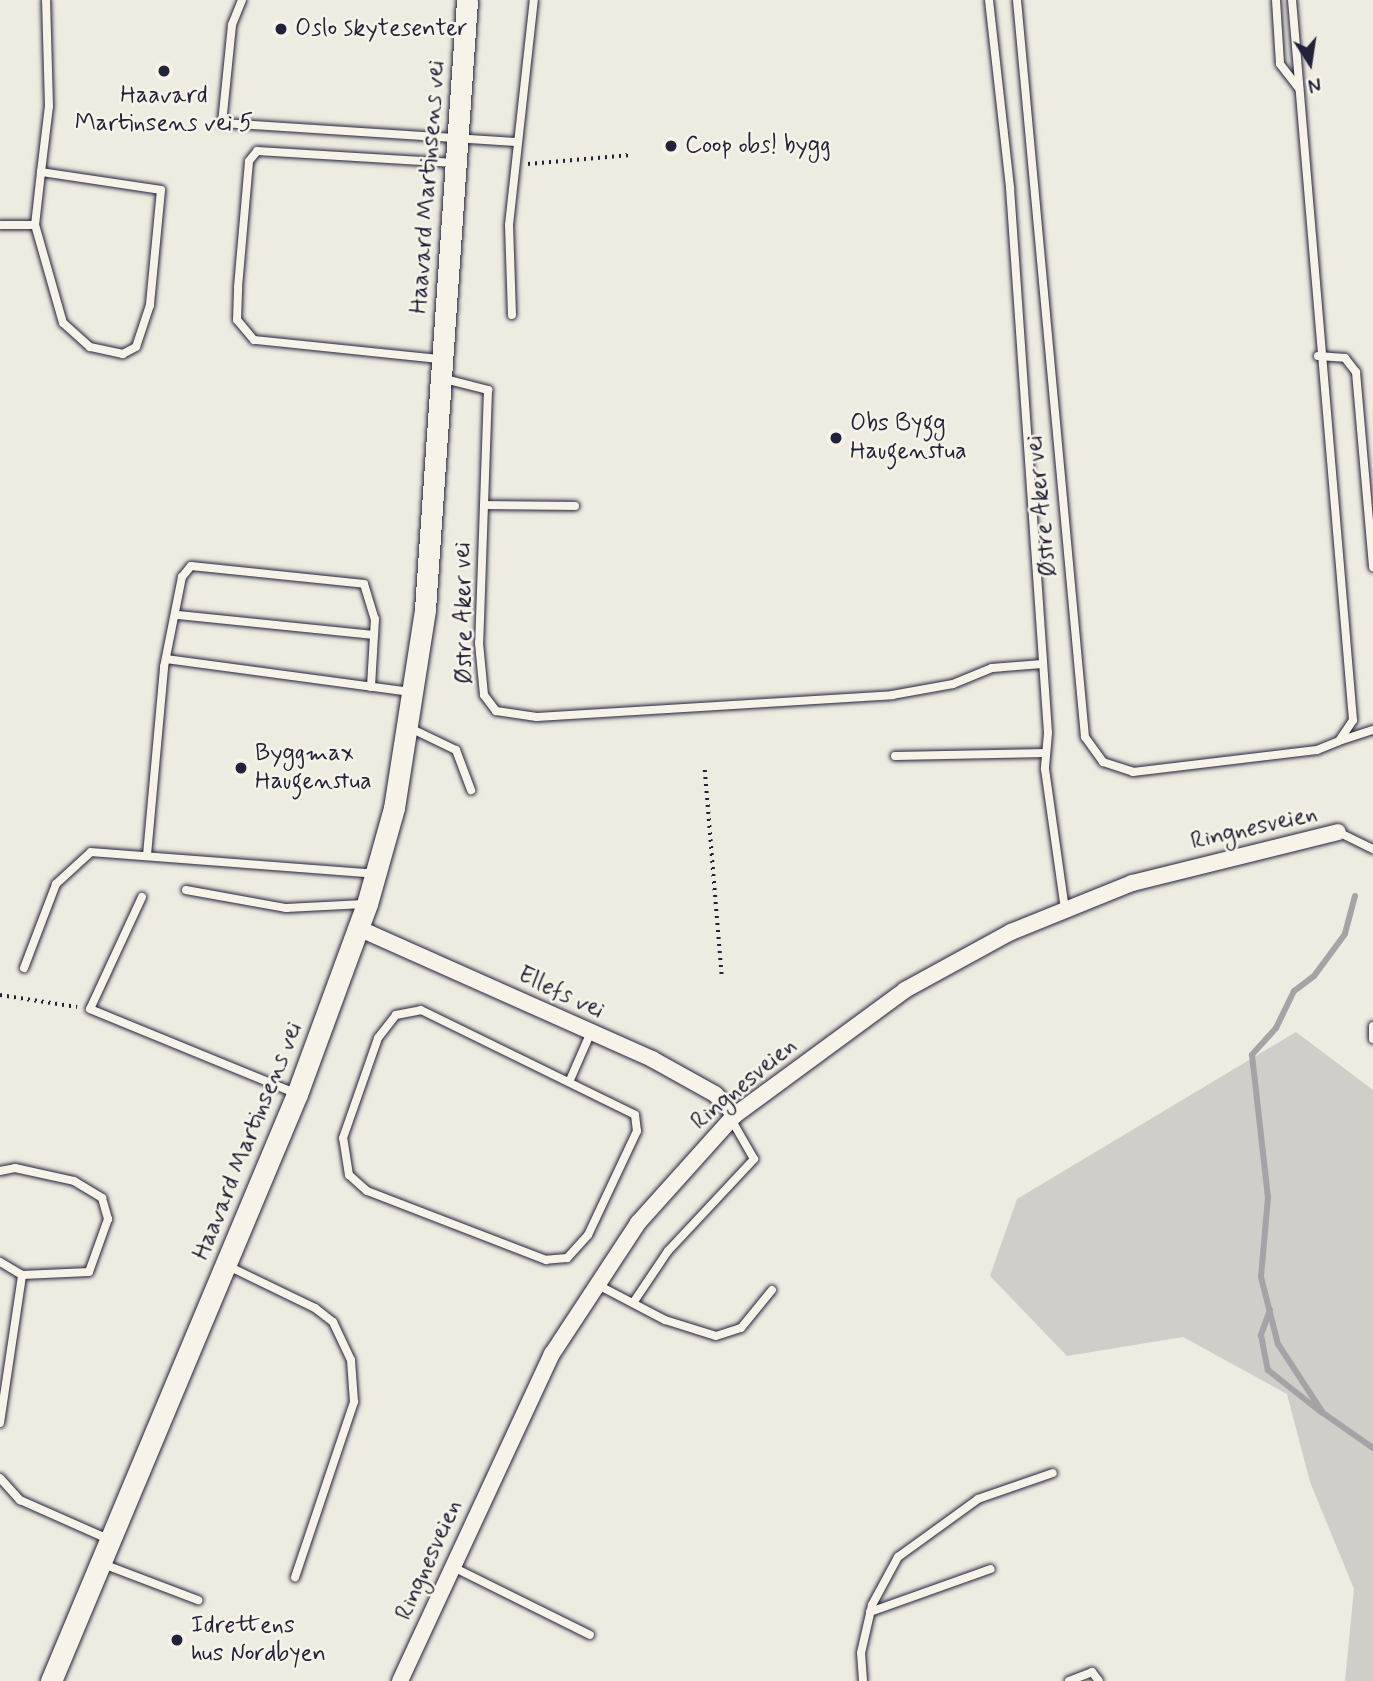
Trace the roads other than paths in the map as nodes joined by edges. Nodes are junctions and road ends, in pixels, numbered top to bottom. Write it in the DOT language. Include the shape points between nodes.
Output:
graph roads {
  1 [pos="46,0"];
  2 [pos="242,0"];
  3 [pos="467,0"];
  4 [pos="534,0"];
  5 [pos="989,0"];
  6 [pos="1017,0"];
  7 [pos="1276,0"];
  8 [pos="1292,0"];
  9 [pos="1299,88"];
  10 [pos="457,134"];
  11 [pos="515,142"];
  12 [pos="455,163"];
  13 [pos="41,172"];
  14 [pos="0,225"];
  15 [pos="35,225"];
  16 [pos="512,315"];
  17 [pos="1318,356"];
  18 [pos="442,369"];
  19 [pos="1369,440"];
  20 [pos="484,505"];
  21 [pos="575,506"];
  22 [pos="1373,567"];
  23 [pos="178,615"];
  24 [pos="374,635"];
  25 [pos="166,659"];
  26 [pos="1042,664"];
  27 [pos="371,687"];
  28 [pos="415,693"];
  29 [pos="410,728"];
  30 [pos="1373,730"];
  31 [pos="1339,741"];
  32 [pos="1046,753"];
  33 [pos="895,756"];
  34 [pos="471,790"];
  35 [pos="1338,832"];
  36 [pos="1373,849"];
  37 [pos="147,855"];
  38 [pos="377,874"];
  39 [pos="186,890"];
  40 [pos="142,897"];
  41 [pos="367,904"];
  42 [pos="1065,909"];
  43 [pos="358,928"];
  44 [pos="24,968"];
  45 [pos="1373,1026"];
  46 [pos="591,1032"];
  47 [pos="1373,1039"];
  48 [pos="569,1080"];
  49 [pos="297,1094"];
  50 [pos="733,1117"];
  51 [pos="0,1171"];
  52 [pos="0,1262"];
  53 [pos="226,1265"];
  54 [pos="22,1275"];
  55 [pos="595,1283"];
  56 [pos="772,1290"];
  57 [pos="633,1303"];
  58 [pos="0,1423"];
  59 [pos="1052,1473"];
  60 [pos="0,1478"];
  61 [pos="110,1541"];
  62 [pos="100,1563"];
  63 [pos="451,1566"];
  64 [pos="991,1569"];
  65 [pos="295,1577"];
  66 [pos="198,1600"];
  67 [pos="870,1612"];
  68 [pos="590,1635"];
  69 [pos="51,1681"];
  70 [pos="400,1681"];
  71 [pos="863,1681"];
  72 [pos="1069,1681"];
  73 [pos="1099,1681"];
  1 -- 13 [label="lane" via="50,52"];
  2 -- 10 [label="lane" via="233,25 222,123 366,136"];
  3 -- 10 [label="street, Haavard Martinsens vei"];
  4 -- 11 [label="lane"];
  5 -- 26 [label="lane, Østre Aker vei" via="1010,188"];
  6 -- 31 [label="lane, Østre Aker vei" via="1085,737 1103,762 1132,772 1317,750"];
  7 -- 9 [label="lane" via="1280,64"];
  8 -- 9 [label="lane"];
  9 -- 17 [label="lane"];
  10 -- 11 [label="lane"];
  10 -- 12 [label="street, Haavard Martinsens vei"];
  11 -- 16 [label="lane"];
  12 -- 18 [label="street, Haavard Martinsens vei"];
  12 -- 18 [label="lane" via="257,151 249,161 238,287 237,320 254,340"];
  13 -- 15 [label="lane"];
  13 -- 15 [label="lane" via="161,190 150,305 136,347 109,353 73,337 64,323"];
  14 -- 15 [label="lane"];
  17 -- 19 [label="lane" via="1345,358 1356,372"];
  17 -- 31 [label="lane" via="1353,708"];
  18 -- 20 [label="lane, Østre Aker vei" via="488,390"];
  18 -- 28 [label="street, Haavard Martinsens vei"];
  19 -- 22 [label="lane"];
  20 -- 21 [label="lane"];
  20 -- 26 [label="lane, Østre Aker vei" via="484,695 506,715 892,695 953,684 992,668"];
  23 -- 24 [label="lane"];
  23 -- 24 [label="lane" via="182,577 197,564 358,581 370,592"];
  23 -- 25 [label="lane"];
  24 -- 27 [label="lane"];
  25 -- 27 [label="lane"];
  25 -- 37 [label="lane" via="146,808"];
  26 -- 32 [label="lane, Østre Aker vei"];
  27 -- 28 [label="lane"];
  28 -- 29 [label="street, Haavard Martinsens vei"];
  29 -- 34 [label="lane" via="456,750"];
  29 -- 38 [label="street, Haavard Martinsens vei"];
  30 -- 31 [label="lane, Østre Aker vei"];
  32 -- 33 [label="lane"];
  32 -- 42 [label="lane, Østre Aker vei"];
  35 -- 36 [label="lane"];
  35 -- 42 [label="street, Ringnesveien" via="1196,864"];
  37 -- 38 [label="lane" via="192,865"];
  37 -- 44 [label="lane" via="102,850 69,868 46,902"];
  38 -- 41 [label="street, Haavard Martinsens vei"];
  39 -- 41 [label="lane" via="286,908"];
  40 -- 49 [label="lane" via="90,1009"];
  41 -- 43 [label="street, Haavard Martinsens vei"];
  42 -- 50 [label="street, Ringnesveien" via="905,990"];
  43 -- 46 [label="street, Ellefs vei"];
  43 -- 49 [label="street, Haavard Martinsens vei"];
  45 -- 47 [label="lane"];
  46 -- 48 [label="lane"];
  46 -- 50 [label="street, Ellefs vei" via="691,1079"];
  48 -- 48 [label="lane" via="631,1110 638,1122 588,1235 567,1258 533,1255 367,1191 349,1175 343,1138 379,1038 396,1015 433,1012"];
  49 -- 53 [label="street, Haavard Martinsens vei"];
  50 -- 55 [label="street, Ringnesveien"];
  50 -- 57 [label="lane" via="754,1159 668,1251"];
  51 -- 54 [label="lane" via="15,1168 74,1181 106,1206 106,1232 89,1272"];
  52 -- 54 [label="lane"];
  53 -- 61 [label="street, Haavard Martinsens vei"];
  53 -- 65 [label="lane" via="315,1308 332,1322 351,1360 354,1402"];
  54 -- 58 [label="lane"];
  55 -- 57 [label="lane"];
  55 -- 63 [label="street, Ringnesveien" via="509,1437"];
  56 -- 57 [label="lane" via="741,1328 716,1336"];
  59 -- 67 [label="lane" via="978,1499 924,1534 880,1583"];
  60 -- 61 [label="lane" via="20,1500"];
  61 -- 62 [label="street, Haavard Martinsens vei"];
  62 -- 66 [label="lane"];
  62 -- 69 [label="street, Haavard Martinsens vei"];
  63 -- 68 [label="lane"];
  63 -- 70 [label="street, Ringnesveien"];
  64 -- 67 [label="lane"];
  67 -- 71 [label="lane"];
  72 -- 73 [label="lane" via="1092,1672"];
}
